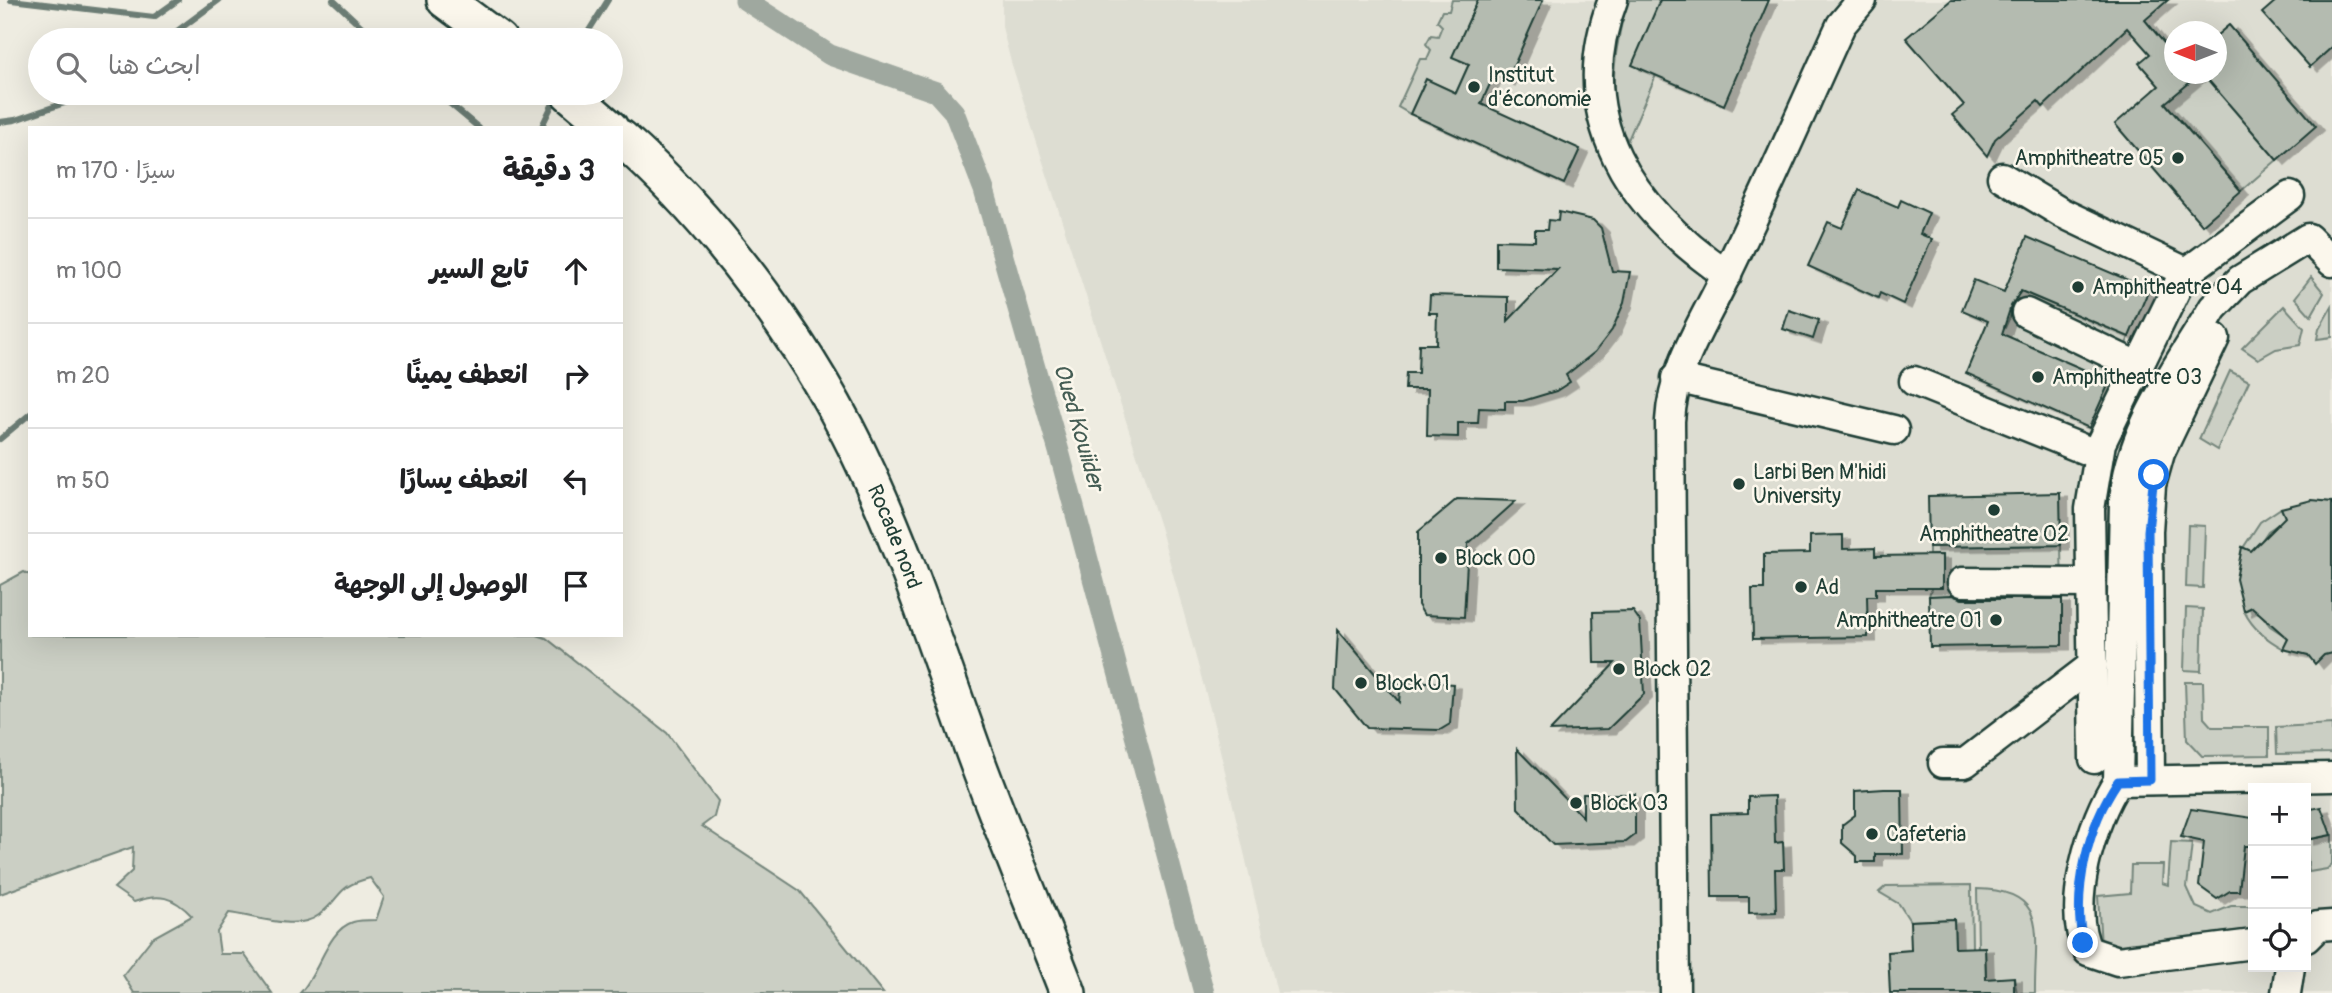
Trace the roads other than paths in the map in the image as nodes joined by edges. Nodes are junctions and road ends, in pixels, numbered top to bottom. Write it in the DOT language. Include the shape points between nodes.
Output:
graph roads {
  1 [pos="445,0"];
  2 [pos="1613,0"];
  3 [pos="1862,0"];
  4 [pos="483,28"];
  5 [pos="583,105"];
  6 [pos="608,126"];
  7 [pos="623,140"];
  8 [pos="2001,177"];
  9 [pos="2290,196"];
  10 [pos="2320,250"];
  11 [pos="2186,272"];
  12 [pos="1727,275"];
  13 [pos="2026,313"];
  14 [pos="2137,366"];
  15 [pos="1676,379"];
  16 [pos="1914,382"];
  17 [pos="1894,430"];
  18 [pos="2098,455"];
  19 [pos="1962,582"];
  20 [pos="2091,583"];
  21 [pos="2093,665"];
  22 [pos="2094,759"];
  23 [pos="1943,763"];
  24 [pos="2332,776"];
  25 [pos="2150,780"];
  26 [pos="2118,781"];
  27 [pos="2248,945"];
  28 [pos="2289,972"];
  29 [pos="1068,993"];
  30 [pos="1675,993"];
  31 [pos="2286,993"];
  1 -- 4 [label="main road"];
  2 -- 12 [label="street" via="1603,34 1599,78 1604,117 1619,164 1653,214"];
  3 -- 12 [label="street" via="1841,25"];
  5 -- 6 [label="main road"];
  7 -- 29 [label="main road, Rocade nord" via="703,220 752,281 832,402 900,546"];
  8 -- 11 [label="street" via="2062,213"];
  9 -- 11 [label="street"];
  10 -- 25 [label="street" via="2232,305 2156,464 2148,512"];
  10 -- 26 [label="street" via="2240,280 2222,295 2137,439 2124,502"];
  11 -- 14 [label="street"];
  12 -- 15 [label="street"];
  13 -- 14 [label="street"];
  14 -- 18 [label="street"];
  15 -- 17 [label="street"];
  15 -- 30 [label="street" via="1671,421"];
  16 -- 18 [label="street"];
  18 -- 20 [label="street" via="2090,509"];
  19 -- 20 [label="street"];
  20 -- 21 [label="street"];
  21 -- 22 [label="street"];
  21 -- 23 [label="street" via="1965,763"];
  24 -- 25 [label="street"];
  25 -- 26 [label="street"];
  26 -- 27 [label="street" via="2104,802 2084,873 2081,930 2088,951 2118,961"];
  28 -- 31 [label="street"];
}
